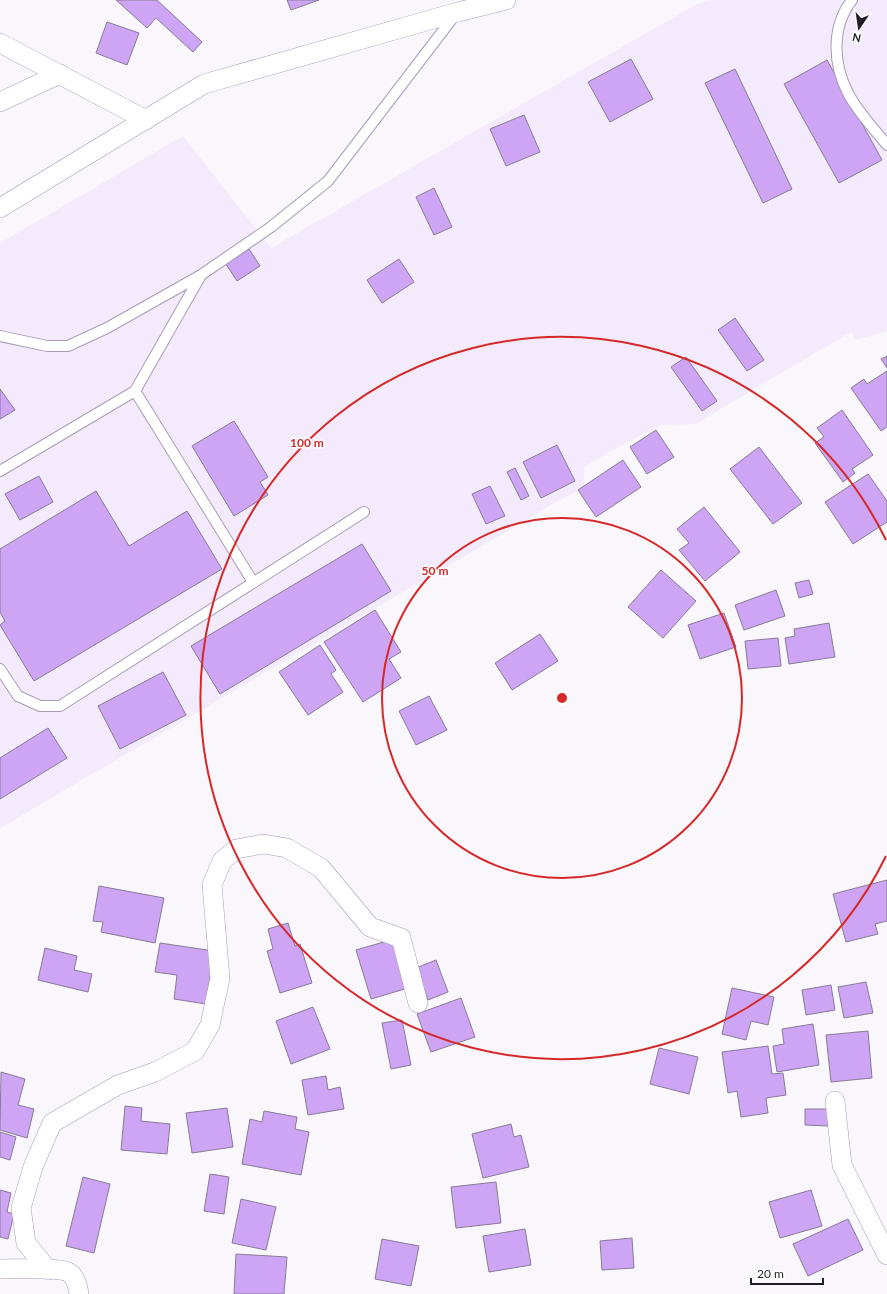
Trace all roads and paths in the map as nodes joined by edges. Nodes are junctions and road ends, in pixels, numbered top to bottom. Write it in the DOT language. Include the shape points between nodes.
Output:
graph roads {
  1 [pos="506,0"];
  2 [pos="852,0"];
  3 [pos="452,6"];
  4 [pos="0,43"];
  5 [pos="60,74"];
  6 [pos="0,102"];
  7 [pos="146,120"];
  8 [pos="887,145"];
  9 [pos="0,208"];
  10 [pos="201,275"];
  11 [pos="0,336"];
  12 [pos="135,391"];
  13 [pos="0,471"];
  14 [pos="364,512"];
  15 [pos="253,582"];
  16 [pos="0,669"];
  17 [pos="418,1003"];
  18 [pos="835,1101"];
  19 [pos="887,1255"];
  20 [pos="0,1269"];
  21 [pos="48,1270"];
  22 [pos="79,1294"];
  1 -- 3 [label="street"];
  2 -- 8 [label="lane" via="837,30 837,64 848,94"];
  3 -- 7 [label="street" via="204,84"];
  3 -- 10 [label="lane" via="328,182 271,227"];
  4 -- 5 [label="street"];
  5 -- 6 [label="street"];
  5 -- 7 [label="street"];
  7 -- 9 [label="street"];
  10 -- 11 [label="lane" via="107,328 68,346 47,346"];
  10 -- 12 [label="lane"];
  12 -- 13 [label="lane"];
  12 -- 15 [label="lane"];
  14 -- 15 [label="lane"];
  15 -- 16 [label="lane" via="60,706 40,706 18,696"];
  17 -- 21 [label="street" via="401,938 370,927 321,868 288,848 263,844 236,849 222,861 212,885 220,978 210,1025 195,1052 156,1072 118,1085 52,1123 33,1167 21,1208 26,1243"];
  18 -- 19 [label="street" via="842,1165"];
  20 -- 21 [label="street"];
  21 -- 22 [label="street" via="68,1272 74,1278"];
}
